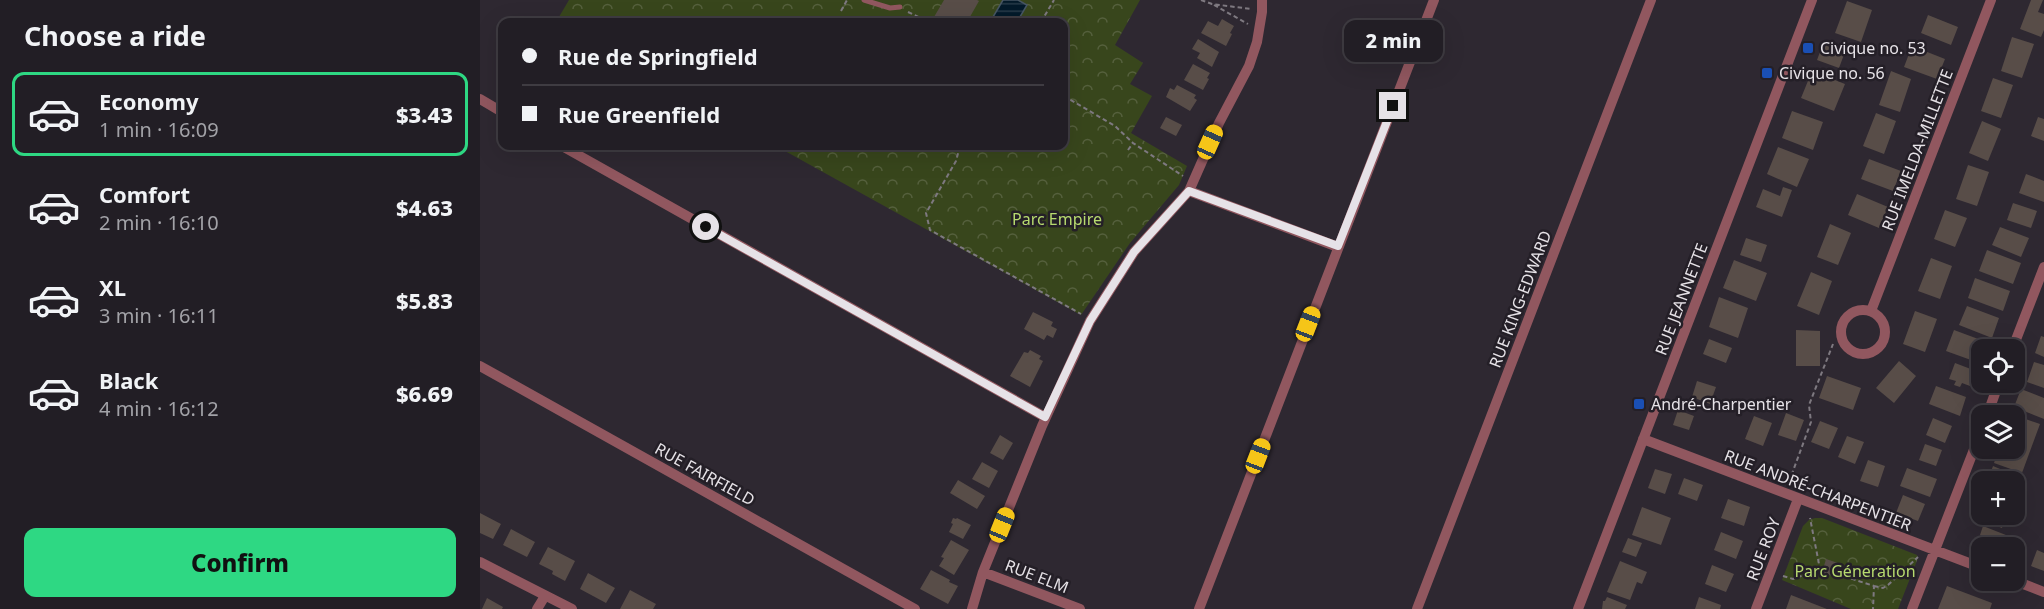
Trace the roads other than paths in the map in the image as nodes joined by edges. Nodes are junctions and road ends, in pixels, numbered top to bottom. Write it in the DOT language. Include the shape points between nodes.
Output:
graph roads {
  1 [pos="864,0"];
  2 [pos="1262,0"];
  3 [pos="1434,0"];
  4 [pos="1651,0"];
  5 [pos="1812,0"];
  6 [pos="1991,0"];
  7 [pos="900,8"];
  8 [pos="480,99"];
  9 [pos="498,110"];
  10 [pos="569,150"];
  11 [pos="1189,191"];
  12 [pos="1338,246"];
  13 [pos="2044,267"];
  14 [pos="1871,311"];
  15 [pos="2016,339"];
  16 [pos="480,366"];
  17 [pos="1045,417"];
  18 [pos="1643,439"];
  19 [pos="1971,457"];
  20 [pos="1798,500"];
  21 [pos="1935,550"];
  22 [pos="480,562"];
  23 [pos="1971,564"];
  24 [pos="983,572"];
  25 [pos="2025,585"];
  26 [pos="2044,592"];
  27 [pos="545,596"];
  28 [pos="537,609"];
  29 [pos="572,609"];
  30 [pos="915,609"];
  31 [pos="972,609"];
  32 [pos="1080,609"];
  33 [pos="1199,609"];
  34 [pos="1416,609"];
  35 [pos="1578,609"];
  36 [pos="1756,609"];
  37 [pos="1912,609"];
  1 -- 7 [label="lane"];
  2 -- 11 [label="street" via="1257,42 1249,66"];
  3 -- 12 [label="street"];
  4 -- 34 [label="street, RUE KING-EDWARD"];
  5 -- 18 [label="street, RUE JEANNETTE"];
  6 -- 14 [label="street, RUE IMELDA-MILLETTE"];
  8 -- 9 [label="street"];
  10 -- 17 [label="street"];
  11 -- 12 [label="street"];
  11 -- 17 [label="street" via="1134,252 1109,291 1090,321"];
  12 -- 33 [label="street"];
  13 -- 15 [label="street"];
  14 -- 14 [label="street" via="1882,321 1885,335 1879,348 1858,354 1846,347 1842,326 1856,311"];
  16 -- 30 [label="street, RUE FAIRFIELD"];
  17 -- 24 [label="street"];
  18 -- 20 [label="street, RUE ANDRÉ-CHARPENTIER"];
  18 -- 35 [label="street, RUE JEANNETTE"];
  19 -- 21 [label="street"];
  20 -- 21 [label="street, RUE ANDRÉ-CHARPENTIER"];
  20 -- 36 [label="street, RUE ROY"];
  21 -- 23 [label="street, RUE ANDRÉ-CHARPENTIER"];
  21 -- 37 [label="street"];
  22 -- 27 [label="street"];
  24 -- 31 [label="street"];
  24 -- 32 [label="street, RUE ELM"];
  25 -- 26 [label="street"];
  27 -- 28 [label="street"];
  27 -- 29 [label="street"];
}
